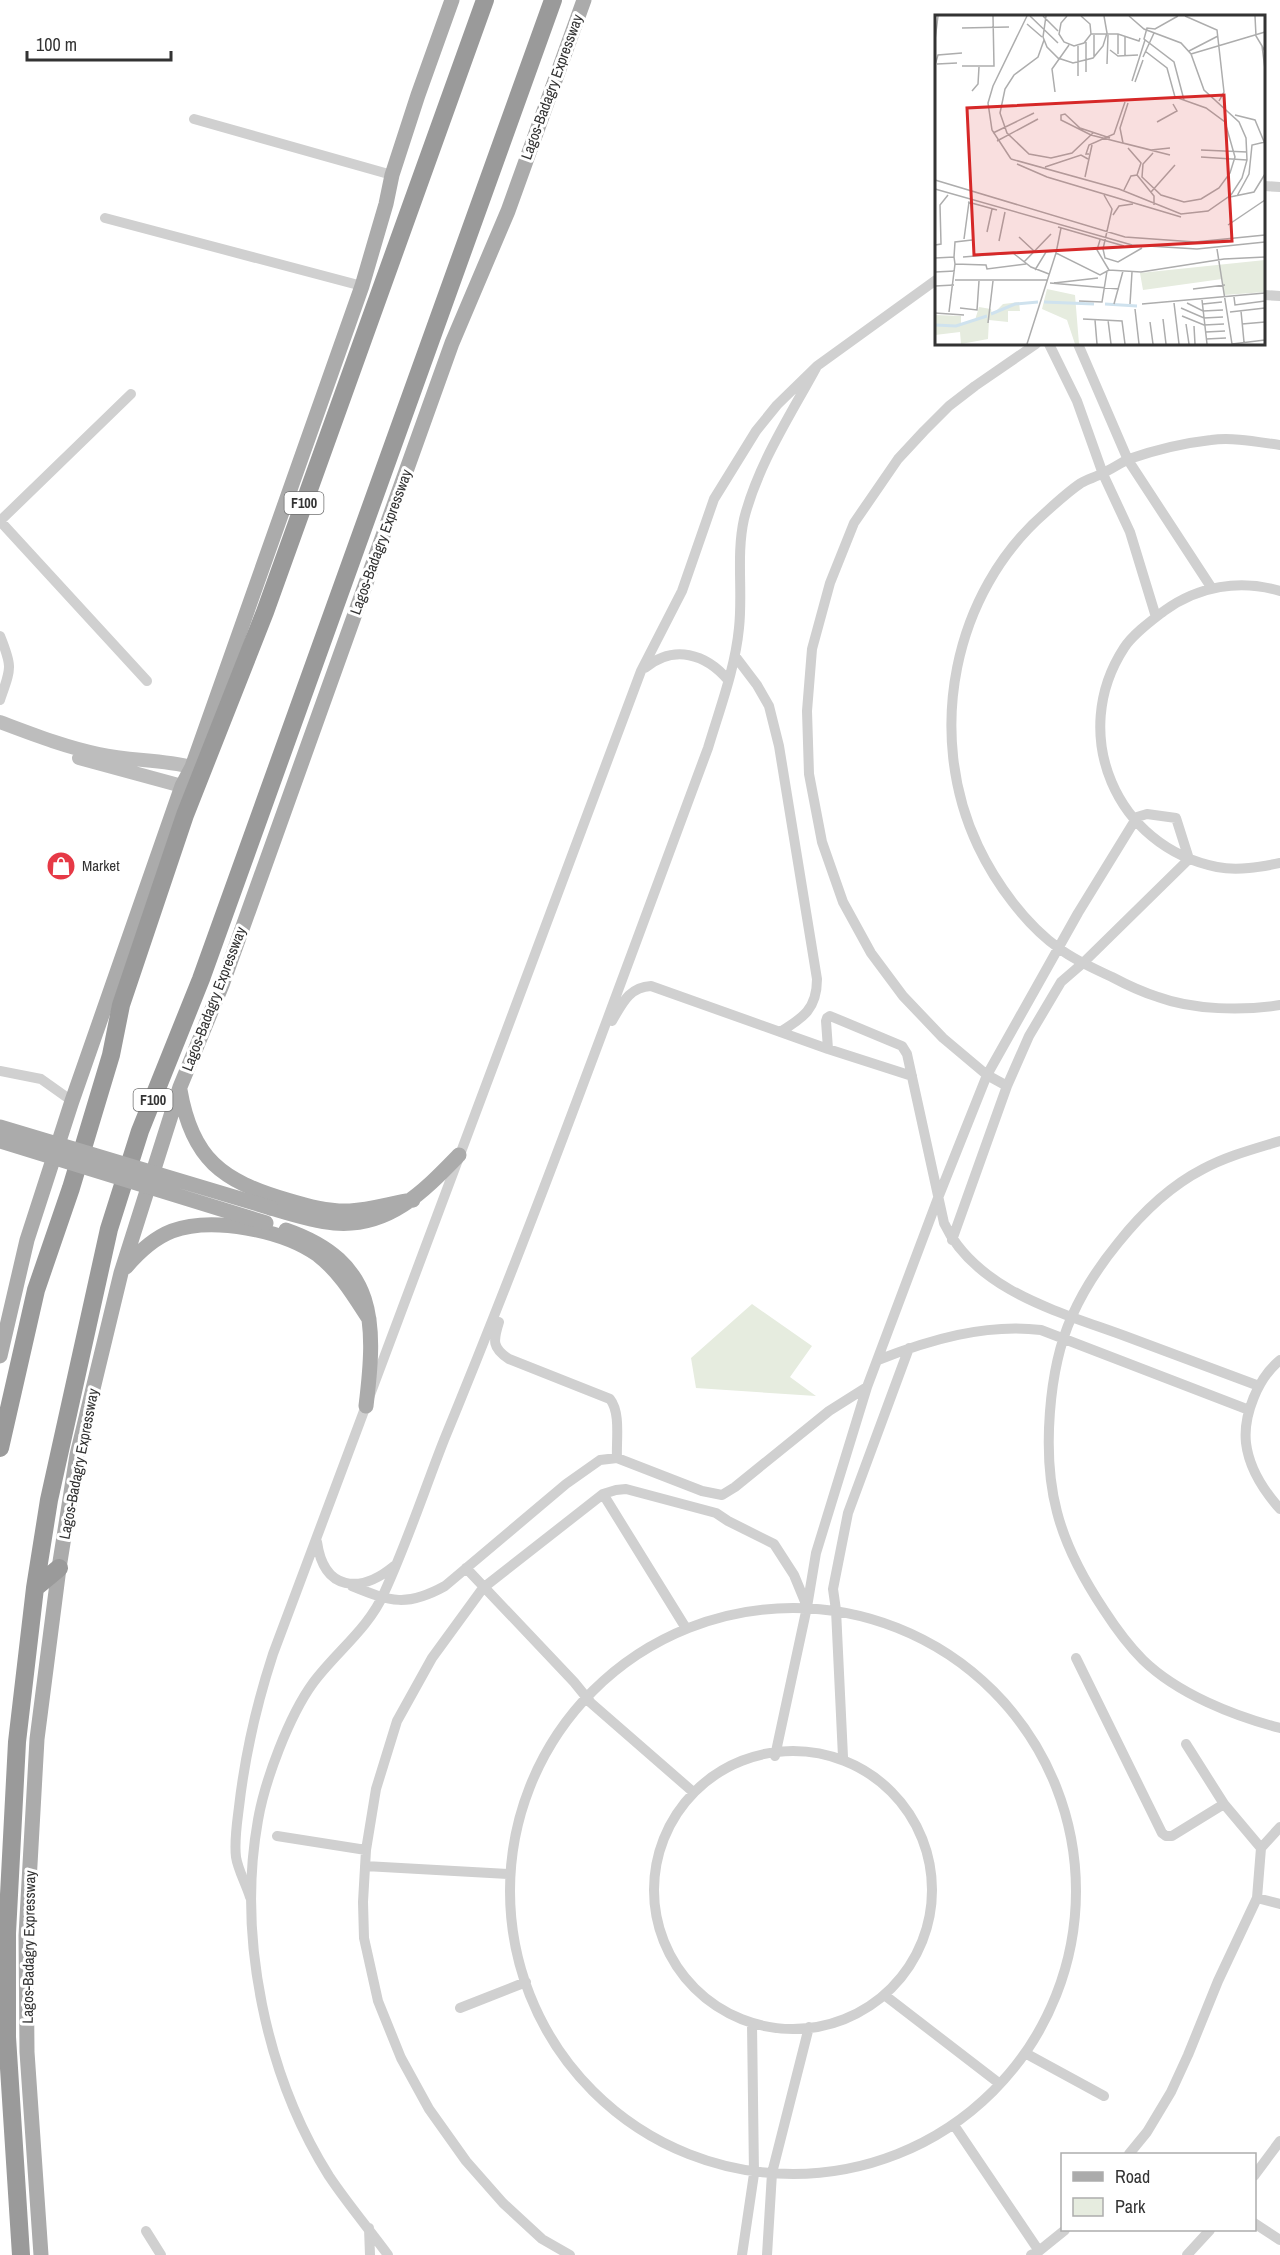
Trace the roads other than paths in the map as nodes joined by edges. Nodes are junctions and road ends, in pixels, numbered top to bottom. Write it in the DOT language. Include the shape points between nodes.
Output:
graph roads {
  1 [pos="452,0"];
  2 [pos="485,0"];
  3 [pos="553,0"];
  4 [pos="584,0"];
  5 [pos="194,119"];
  6 [pos="392,175"];
  7 [pos="1265,186"];
  8 [pos="1280,187"];
  9 [pos="105,218"];
  10 [pos="935,281"];
  11 [pos="362,286"];
  12 [pos="1265,295"];
  13 [pos="1280,296"];
  14 [pos="1035,345"];
  15 [pos="1049,345"];
  16 [pos="1078,345"];
  17 [pos="817,366"];
  18 [pos="131,394"];
  19 [pos="1280,445"];
  20 [pos="1128,460"];
  21 [pos="1103,474"];
  22 [pos="1211,587"];
  23 [pos="1280,591"];
  24 [pos="1156,617"];
  25 [pos="0,636"];
  26 [pos="735,656"];
  27 [pos="641,671"];
  28 [pos="728,680"];
  29 [pos="147,681"];
  30 [pos="0,700"];
  31 [pos="0,723"];
  32 [pos="0,732"];
  33 [pos="192,767"];
  34 [pos="182,786"];
  35 [pos="1135,821"];
  36 [pos="1189,859"];
  37 [pos="1280,863"];
  38 [pos="1059,948"];
  39 [pos="1083,963"];
  40 [pos="1280,1005"];
  41 [pos="780,1032"];
  42 [pos="600,1039"];
  43 [pos="828,1049"];
  44 [pos="0,1071"];
  45 [pos="987,1075"];
  46 [pos="912,1076"];
  47 [pos="1007,1086"];
  48 [pos="180,1087"];
  49 [pos="72,1101"];
  50 [pos="0,1127"];
  51 [pos="0,1141"];
  52 [pos="1280,1141"];
  53 [pos="459,1155"];
  54 [pos="938,1198"];
  55 [pos="413,1200"];
  56 [pos="268,1216"];
  57 [pos="952,1240"];
  58 [pos="19,1267"];
  59 [pos="121,1273"];
  60 [pos="506,1289"];
  61 [pos="0,1296"];
  62 [pos="1072,1316"];
  63 [pos="369,1319"];
  64 [pos="1064,1339"];
  65 [pos="909,1348"];
  66 [pos="0,1356"];
  67 [pos="879,1360"];
  68 [pos="1280,1360"];
  69 [pos="1258,1386"];
  70 [pos="867,1387"];
  71 [pos="366,1406"];
  72 [pos="1249,1410"];
  73 [pos="0,1448"];
  74 [pos="617,1458"];
  75 [pos="603,1494"];
  76 [pos="1280,1509"];
  77 [pos="317,1538"];
  78 [pos="395,1566"];
  79 [pos="59,1568"];
  80 [pos="466,1568"];
  81 [pos="352,1586"];
  82 [pos="35,1588"];
  83 [pos="483,1588"];
  84 [pos="382,1598"];
  85 [pos="807,1607"];
  86 [pos="836,1610"];
  87 [pos="684,1625"];
  88 [pos="1076,1658"];
  89 [pos="583,1694"];
  90 [pos="1280,1728"];
  91 [pos="1186,1744"];
  92 [pos="775,1756"];
  93 [pos="843,1757"];
  94 [pos="692,1791"];
  95 [pos="1224,1804"];
  96 [pos="1280,1827"];
  97 [pos="277,1836"];
  98 [pos="1261,1848"];
  99 [pos="366,1850"];
  100 [pos="365,1866"];
  101 [pos="508,1874"];
  102 [pos="1257,1898"];
  103 [pos="252,1902"];
  104 [pos="1280,1904"];
  105 [pos="526,1982"];
  106 [pos="887,1998"];
  107 [pos="460,2008"];
  108 [pos="752,2024"];
  109 [pos="809,2027"];
  110 [pos="1025,2053"];
  111 [pos="1000,2084"];
  112 [pos="1104,2096"];
  113 [pos="956,2128"];
  114 [pos="1280,2141"];
  115 [pos="1130,2153"];
  116 [pos="772,2173"];
  117 [pos="1256,2173"];
  118 [pos="754,2174"];
  119 [pos="1256,2224"];
  120 [pos="369,2228"];
  121 [pos="146,2231"];
  122 [pos="1062,2231"];
  123 [pos="1208,2231"];
  124 [pos="1280,2240"];
  125 [pos="1035,2253"];
  126 [pos="21,2255"];
  127 [pos="41,2255"];
  128 [pos="161,2255"];
  129 [pos="370,2255"];
  130 [pos="388,2255"];
  131 [pos="570,2255"];
  132 [pos="742,2255"];
  133 [pos="767,2255"];
  134 [pos="1187,2255"];
  1 -- 6 [label="main road"];
  2 -- 73 [label="highway, F100" via="265,612 185,815 121,1005 111,1055 36,1290"];
  3 -- 82 [label="highway, Lagos-Badagry Expressway / F100" via="201,979 137,1142 109,1229 88,1318 49,1500"];
  4 -- 48 [label="main road, Lagos-Badagry Expressway" via="508,211 452,343 222,985"];
  5 -- 6 [label="street"];
  6 -- 11 [label="main road"];
  7 -- 8 [label="street"];
  9 -- 11 [label="street"];
  10 -- 17 [label="street"];
  11 -- 33 [label="main road"];
  12 -- 13 [label="street"];
  14 -- 45 [label="street" via="949,406 898,459 854,523 830,583 812,649 807,711 809,774 822,842 843,902 871,953 903,996"];
  15 -- 21 [label="street" via="1077,401"];
  16 -- 20 [label="street"];
  17 -- 26 [label="street" via="754,484 740,550"];
  17 -- 27 [label="street" via="756,431 714,499 682,591"];
  18 -- 29 [label="street" via="0,521"];
  19 -- 20 [label="street" via="1213,439"];
  20 -- 21 [label="street"];
  20 -- 22 [label="street"];
  21 -- 24 [label="street" via="1130,532"];
  21 -- 38 [label="street" via="1080,484 1054,505 1004,556 976,606 953,688 951,716 962,809 988,867 1004,891"];
  22 -- 23 [label="street" via="1249,585"];
  22 -- 24 [label="street" via="1178,601"];
  24 -- 35 [label="street" via="1126,645 1113,667 1104,694 1101,723 1102,754 1112,783 1123,807"];
  25 -- 30 [label="street" via="10,671"];
  26 -- 28 [label="street"];
  26 -- 41 [label="street" via="757,685 772,716 817,979 812,1006"];
  27 -- 28 [label="street" via="660,658 690,654 710,662"];
  27 -- 53 [label="street"];
  28 -- 42 [label="street" via="708,748"];
  31 -- 33 [label="main road" via="98,754"];
  32 -- 34 [label="main road" via="66,755"];
  33 -- 34 [label="main road"];
  34 -- 49 [label="main road"];
  35 -- 36 [label="street" via="1159,842"];
  35 -- 36 [label="street" via="1147,814 1176,818"];
  35 -- 38 [label="street"];
  36 -- 37 [label="street" via="1219,867 1252,868"];
  36 -- 39 [label="street"];
  38 -- 39 [label="street"];
  38 -- 45 [label="street"];
  39 -- 40 [label="street" via="1160,998 1188,1004 1239,1009"];
  39 -- 47 [label="street" via="1060,982 1029,1036"];
  41 -- 42 [label="street" via="642,986 629,995"];
  41 -- 43 [label="street"];
  42 -- 60 [label="street"];
  43 -- 46 [label="street"];
  43 -- 46 [label="street" via="826,1021 830,1016 902,1046"];
  44 -- 49 [label="street" via="41,1079"];
  45 -- 47 [label="street"];
  45 -- 54 [label="street"];
  46 -- 54 [label="street"];
  47 -- 57 [label="street"];
  48 -- 55 [label="main road" via="187,1122 201,1150 213,1164 255,1190 336,1211"];
  48 -- 59 [label="main road, Lagos-Badagry Expressway"];
  49 -- 58 [label="main road"];
  50 -- 56 [label="main road, bridge"];
  51 -- 56 [label="main road, bridge"];
  52 -- 62 [label="street" via="1203,1169 1161,1198 1130,1227 1100,1266"];
  53 -- 55 [label="main road"];
  53 -- 71 [label="street"];
  54 -- 57 [label="street"];
  54 -- 67 [label="street"];
  55 -- 56 [label="main road" via="380,1217 350,1223"];
  56 -- 63 [label="main road" via="337,1256 356,1281"];
  57 -- 62 [label="street" via="965,1256 1008,1288"];
  58 -- 61 [label="main road"];
  58 -- 66 [label="main road"];
  59 -- 63 [label="main road" via="147,1246 170,1232 185,1227 238,1227 282,1238 316,1254 347,1284"];
  59 -- 79 [label="main road, Lagos-Badagry Expressway" via="77,1455"];
  60 -- 74 [label="street" via="494,1338 500,1353 610,1399 616,1412"];
  60 -- 78 [label="street"];
  62 -- 64 [label="street"];
  62 -- 69 [label="street"];
  63 -- 71 [label="main road" via="372,1347"];
  64 -- 65 [label="street" via="1041,1330 1011,1329 958,1335"];
  64 -- 72 [label="street"];
  64 -- 90 [label="street" via="1049,1421 1049,1468 1072,1556 1093,1594 1143,1661 1170,1681 1208,1703"];
  65 -- 67 [label="street"];
  65 -- 86 [label="street" via="848,1513 833,1589"];
  67 -- 70 [label="street"];
  68 -- 69 [label="street"];
  69 -- 72 [label="street"];
  70 -- 74 [label="street" via="829,1411 722,1495"];
  70 -- 85 [label="street" via="816,1553"];
  71 -- 77 [label="street"];
  72 -- 76 [label="street" via="1246,1443 1257,1479"];
  74 -- 80 [label="street" via="592,1464"];
  75 -- 83 [label="street"];
  75 -- 85 [label="street" via="626,1490 716,1513 774,1544 798,1581"];
  75 -- 87 [label="street"];
  77 -- 81 [label="street" via="323,1564"];
  77 -- 103 [label="street" via="261,1692 242,1782 236,1858"];
  78 -- 81 [label="street" via="373,1580"];
  78 -- 84 [label="street"];
  79 -- 82 [label="highway"];
  79 -- 127 [label="main road, Lagos-Badagry Expressway" via="37,1739 26,1936 27,2052"];
  80 -- 83 [label="street"];
  80 -- 84 [label="street" via="432,1594 406,1600"];
  81 -- 84 [label="street"];
  82 -- 126 [label="highway, Lagos-Badagry Expressway / F100" via="17,1742 7,1933 8,2049"];
  83 -- 89 [label="street"];
  83 -- 99 [label="street" via="432,1658 397,1721 376,1790"];
  84 -- 103 [label="street" via="311,1686 285,1735 258,1820"];
  85 -- 86 [label="street"];
  85 -- 87 [label="street" via="728,1614"];
  85 -- 92 [label="street"];
  86 -- 93 [label="street"];
  86 -- 110 [label="street" via="878,1620 927,1641 971,1670 1008,1707 1039,1751 1060,1799 1073,1851 1075,1904 1068,1956 1051,2007"];
  87 -- 89 [label="street" via="625,1659"];
  88 -- 95 [label="street" via="1161,1833 1172,1836"];
  89 -- 94 [label="street"];
  89 -- 101 [label="street" via="534,1780"];
  91 -- 95 [label="street"];
  92 -- 93 [label="street"];
  92 -- 94 [label="street" via="724,1766"];
  93 -- 106 [label="street" via="879,1777 907,1807 926,1844 933,1884 928,1926 912,1963"];
  94 -- 108 [label="street" via="661,1839 653,1896 657,1926 667,1951 702,1996"];
  95 -- 98 [label="street"];
  96 -- 98 [label="street"];
  97 -- 99 [label="street"];
  98 -- 102 [label="street"];
  99 -- 100 [label="street"];
  100 -- 101 [label="street"];
  100 -- 131 [label="street" via="363,1938 378,2001 401,2058 429,2109 466,2161 542,2239"];
  101 -- 105 [label="street" via="514,1931"];
  102 -- 104 [label="street"];
  102 -- 115 [label="street" via="1171,2092"];
  103 -- 120 [label="street" via="256,1982 276,2059 314,2148 330,2177"];
  105 -- 107 [label="street"];
  105 -- 118 [label="street" via="550,2034 582,2082 598,2096 633,2125 672,2148"];
  106 -- 109 [label="street" via="840,2020"];
  106 -- 111 [label="street"];
  108 -- 109 [label="street"];
  108 -- 118 [label="street"];
  109 -- 116 [label="street"];
  110 -- 111 [label="street"];
  110 -- 112 [label="street"];
  111 -- 113 [label="street"];
  113 -- 116 [label="street" via="877,2162 828,2173"];
  113 -- 125 [label="street"];
  114 -- 117 [label="street"];
  116 -- 118 [label="street"];
  116 -- 133 [label="street"];
  118 -- 132 [label="street"];
  119 -- 124 [label="street"];
  120 -- 129 [label="street"];
  120 -- 130 [label="street"];
  121 -- 128 [label="street"];
  122 -- 125 [label="street"];
  123 -- 134 [label="street"];
}
